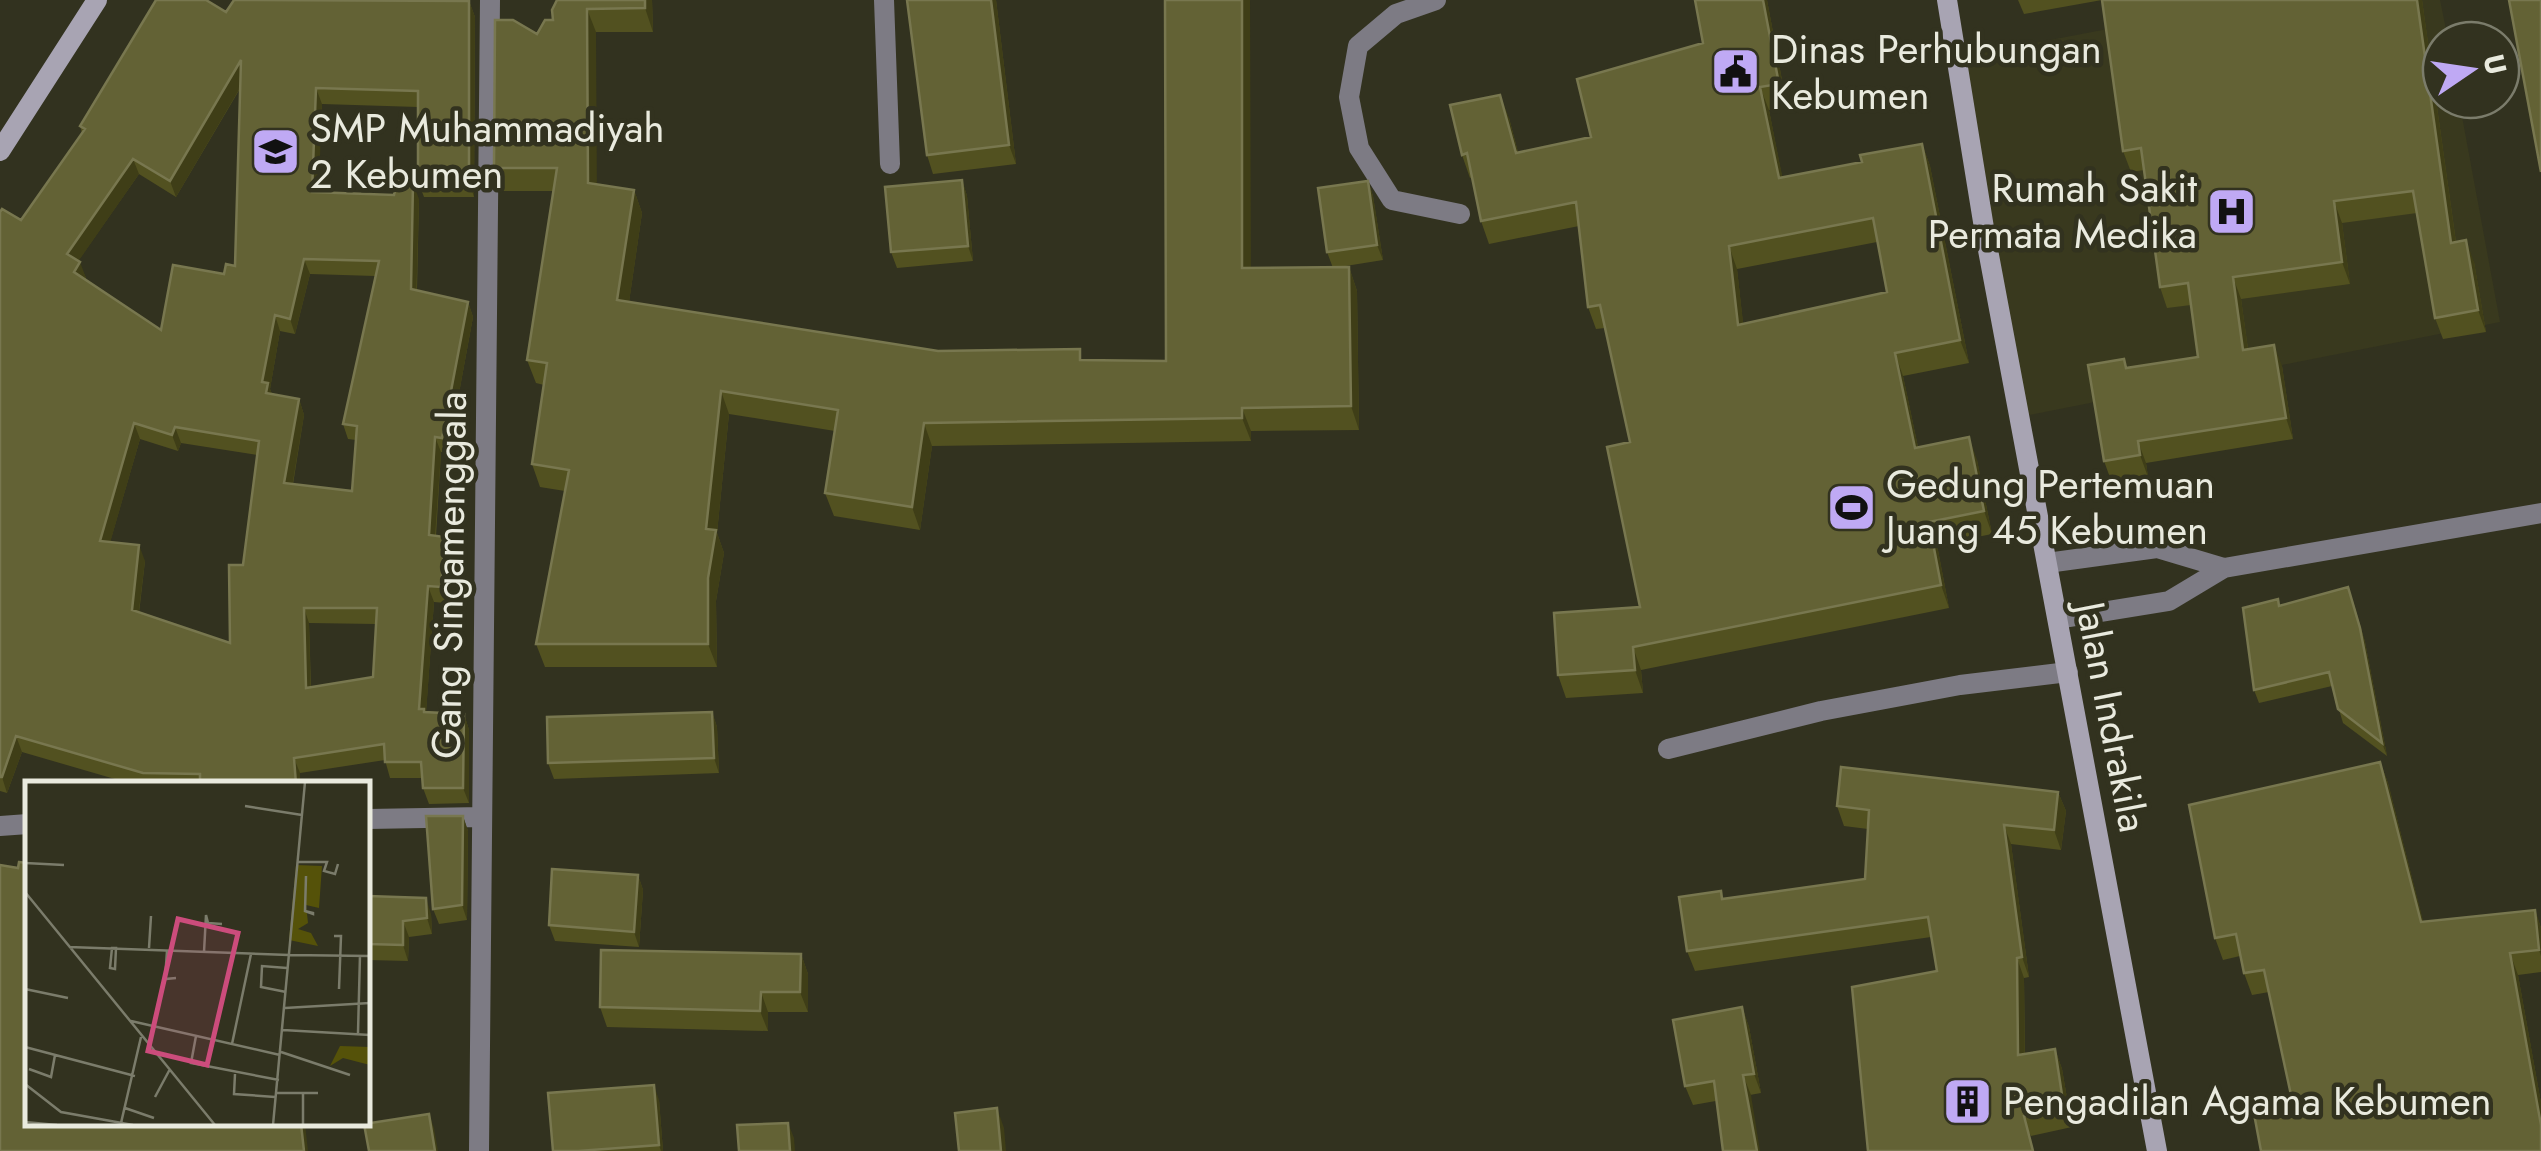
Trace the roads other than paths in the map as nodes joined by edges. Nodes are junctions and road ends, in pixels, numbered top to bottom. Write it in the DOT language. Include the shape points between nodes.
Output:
graph roads {
  1 [pos="97,0"];
  2 [pos="490,0"];
  3 [pos="884,0"];
  4 [pos="1436,0"];
  5 [pos="1947,0"];
  6 [pos="0,152"];
  7 [pos="890,164"];
  8 [pos="1460,214"];
  9 [pos="2541,512"];
  10 [pos="2047,563"];
  11 [pos="2224,568"];
  12 [pos="2058,619"];
  13 [pos="2068,672"];
  14 [pos="1668,749"];
  15 [pos="482,817"];
  16 [pos="370,819"];
  17 [pos="25,824"];
  18 [pos="0,826"];
  19 [pos="479,1151"];
  20 [pos="2158,1151"];
  1 -- 6 [label="main road"];
  2 -- 15 [label="street, Gang Singamenggala"];
  3 -- 7 [label="street"];
  4 -- 8 [label="street" via="1396,14 1358,46 1349,97 1359,148 1392,200"];
  5 -- 10 [label="main road, Jalan Indrakila"];
  9 -- 11 [label="street"];
  10 -- 11 [label="street" via="2156,548"];
  10 -- 12 [label="main road, Jalan Indrakila"];
  11 -- 12 [label="street" via="2169,601"];
  12 -- 13 [label="main road, Jalan Indrakila"];
  13 -- 14 [label="street" via="1821,711"];
  13 -- 20 [label="main road, Jalan Indrakila"];
  15 -- 16 [label="street"];
  15 -- 19 [label="street, Gang Singamenggala"];
  17 -- 18 [label="street"];
}
